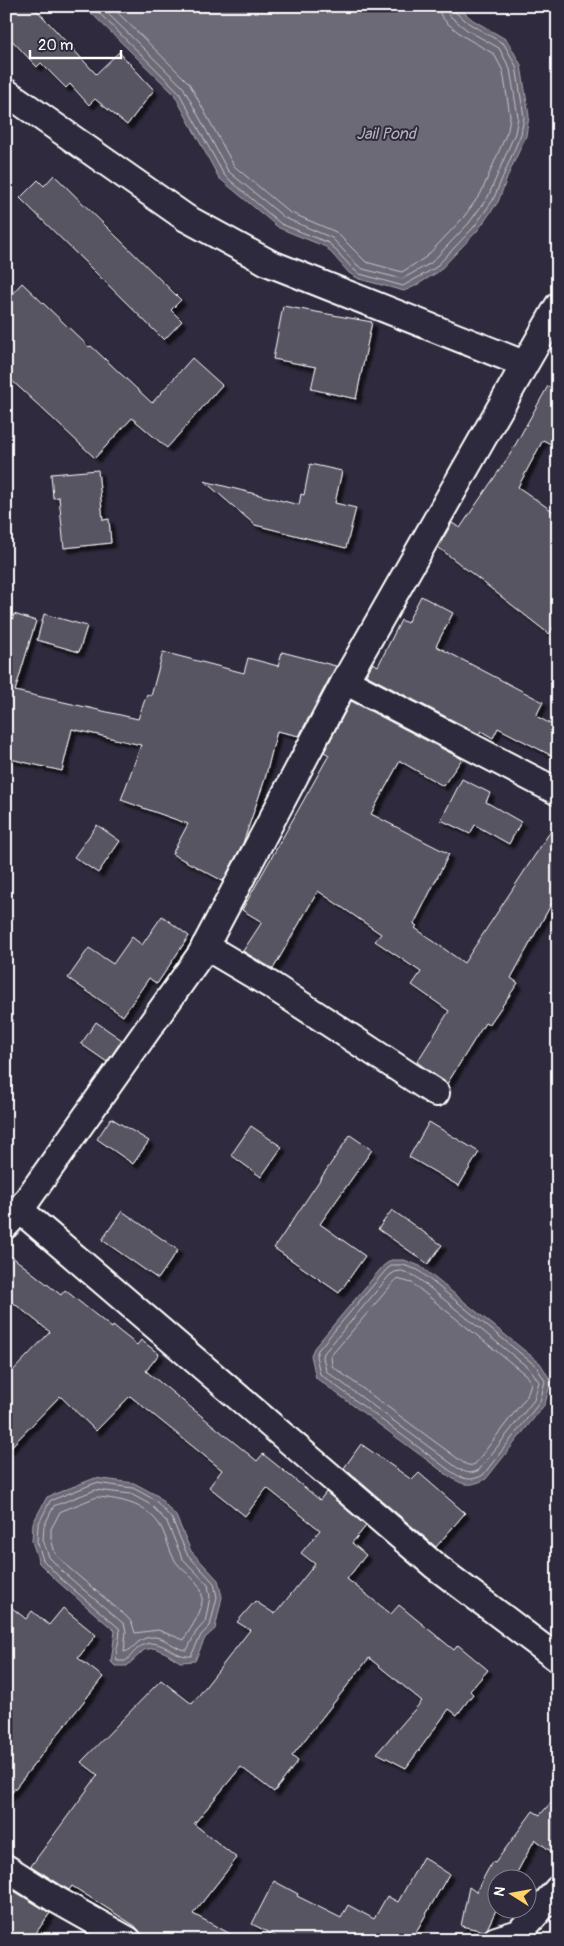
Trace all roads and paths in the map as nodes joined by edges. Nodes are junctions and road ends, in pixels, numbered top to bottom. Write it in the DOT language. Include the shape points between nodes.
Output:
graph roads {
  1 [pos="6,92"];
  2 [pos="558,306"];
  3 [pos="524,364"];
  4 [pos="345,681"];
  5 [pos="558,792"];
  6 [pos="205,946"];
  7 [pos="436,1093"];
  8 [pos="13,1217"];
  9 [pos="558,1659"];
  10 [pos="6,1868"];
  11 [pos="558,1889"];
  12 [pos="128,1940"];
  13 [pos="496,1940"];
  1 -- 3 [label="street" via="186,218 268,263"];
  2 -- 3 [label="street"];
  3 -- 4 [label="street"];
  4 -- 5 [label="street"];
  4 -- 6 [label="street"];
  6 -- 7 [label="street"];
  6 -- 8 [label="street"];
  8 -- 9 [label="street" via="435,1566"];
  10 -- 12 [label="street"];
  11 -- 13 [label="street" via="519,1933"];
}
